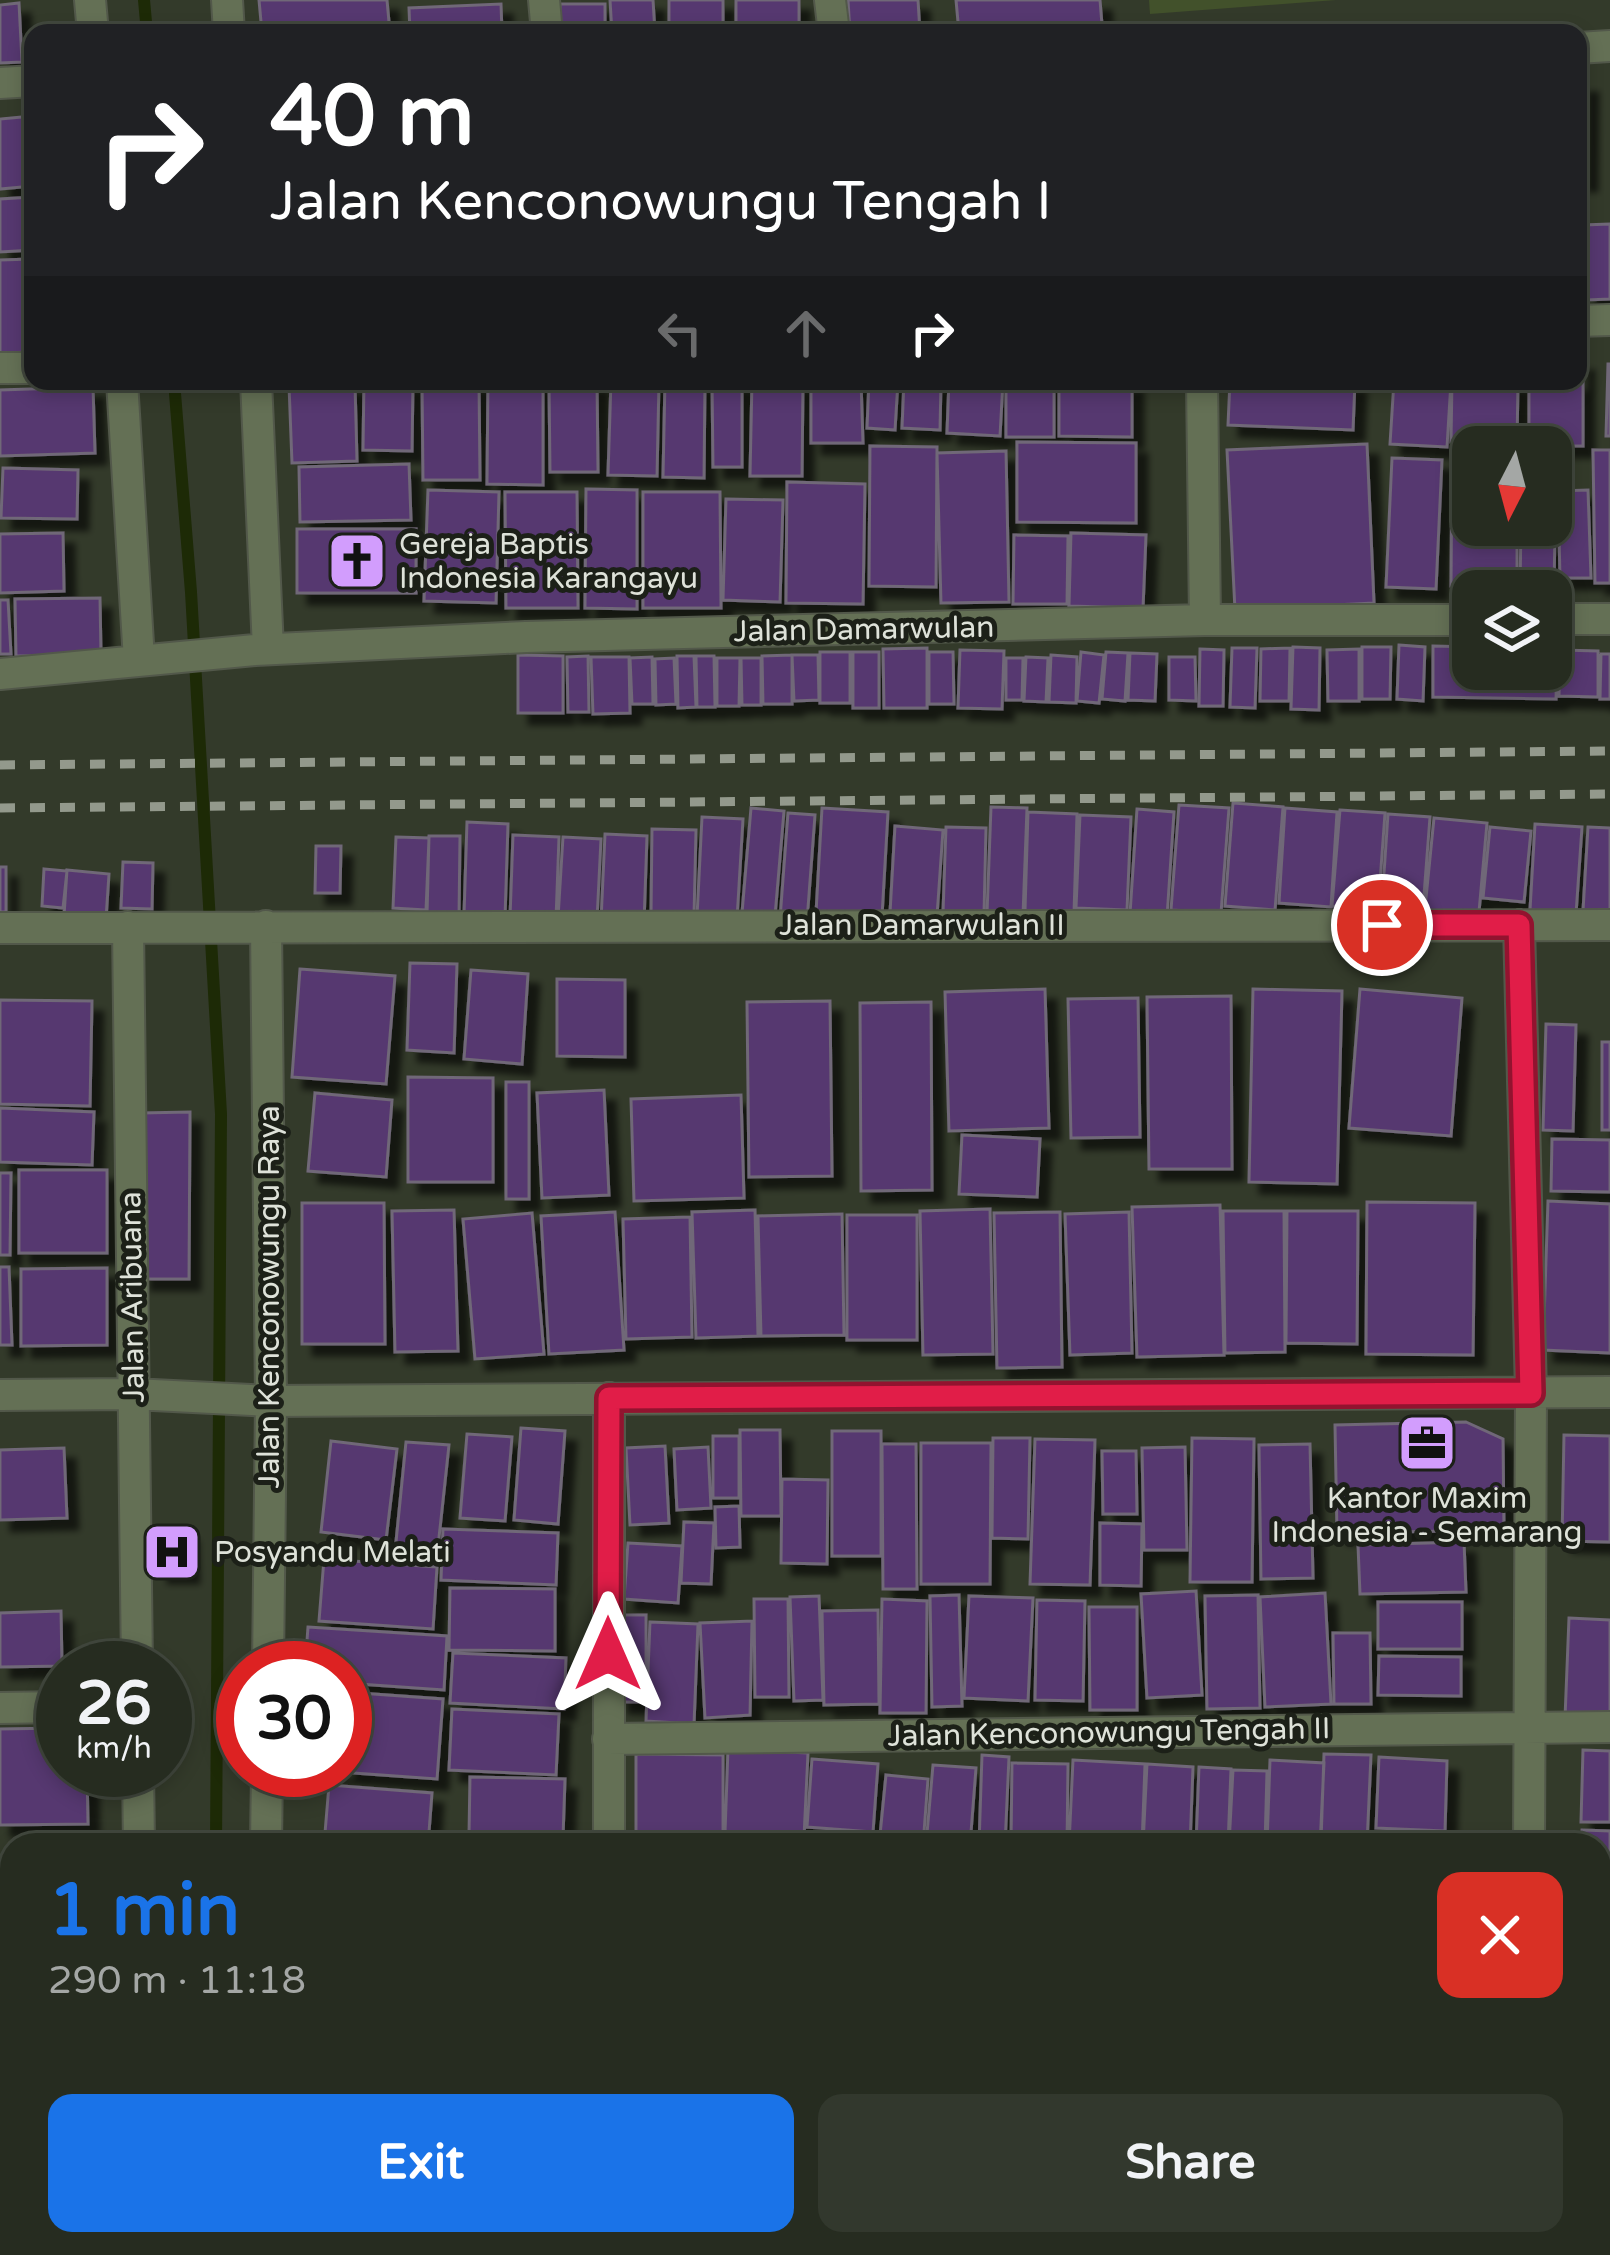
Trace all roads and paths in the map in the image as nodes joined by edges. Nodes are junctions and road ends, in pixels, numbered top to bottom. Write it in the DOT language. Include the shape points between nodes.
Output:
graph roads {
  1 [pos="123,390"];
  2 [pos="256,390"];
  3 [pos="1202,390"];
  4 [pos="1610,619"];
  5 [pos="1205,620"];
  6 [pos="1452,620"];
  7 [pos="1572,620"];
  8 [pos="261,650"];
  9 [pos="148,659"];
  10 [pos="0,674"];
  11 [pos="1519,925"];
  12 [pos="1610,925"];
  13 [pos="266,926"];
  14 [pos="128,927"];
  15 [pos="0,928"];
  16 [pos="1531,1393"];
  17 [pos="1610,1393"];
  18 [pos="134,1394"];
  19 [pos="0,1396"];
  20 [pos="609,1398"];
  21 [pos="259,1400"];
  22 [pos="137,1641"];
  23 [pos="267,1641"];
  24 [pos="36,1707"];
  25 [pos="0,1708"];
  26 [pos="1531,1727"];
  27 [pos="1610,1727"];
  28 [pos="608,1739"];
  29 [pos="138,1797"];
  30 [pos="267,1797"];
  31 [pos="139,1833"];
  32 [pos="266,1833"];
  33 [pos="609,1833"];
  34 [pos="1529,1833"];
  1 -- 9 [label="street"];
  2 -- 8 [label="street"];
  3 -- 5 [label="street"];
  4 -- 7 [label="street"];
  5 -- 6 [label="street, Jalan Damarwulan"];
  5 -- 8 [label="street, Jalan Damarwulan"];
  8 -- 9 [label="street, Jalan Damarwulan"];
  9 -- 10 [label="street, Jalan Damarwulan"];
  11 -- 12 [label="street, Jalan Damarwulan II"];
  11 -- 13 [label="street, Jalan Damarwulan II"];
  11 -- 16 [label="street"];
  13 -- 14 [label="street, Jalan Damarwulan II"];
  13 -- 21 [label="street, Jalan Kenconowungu Raya"];
  14 -- 15 [label="street, Jalan Damarwulan II"];
  14 -- 18 [label="street, Jalan Aribuana"];
  16 -- 17 [label="street"];
  16 -- 20 [label="street"];
  16 -- 26 [label="street"];
  18 -- 19 [label="street"];
  18 -- 21 [label="street"];
  18 -- 22 [label="street, Jalan Aribuana"];
  20 -- 21 [label="street"];
  20 -- 28 [label="street"];
  21 -- 23 [label="street, Jalan Kenconowungu Raya"];
  24 -- 25 [label="street"];
  26 -- 27 [label="street, Jalan Kenconowungu Tengah II"];
  26 -- 28 [label="street, Jalan Kenconowungu Tengah II"];
  26 -- 34 [label="street"];
  28 -- 33 [label="street"];
  29 -- 31 [label="street"];
  30 -- 32 [label="street"];
}
